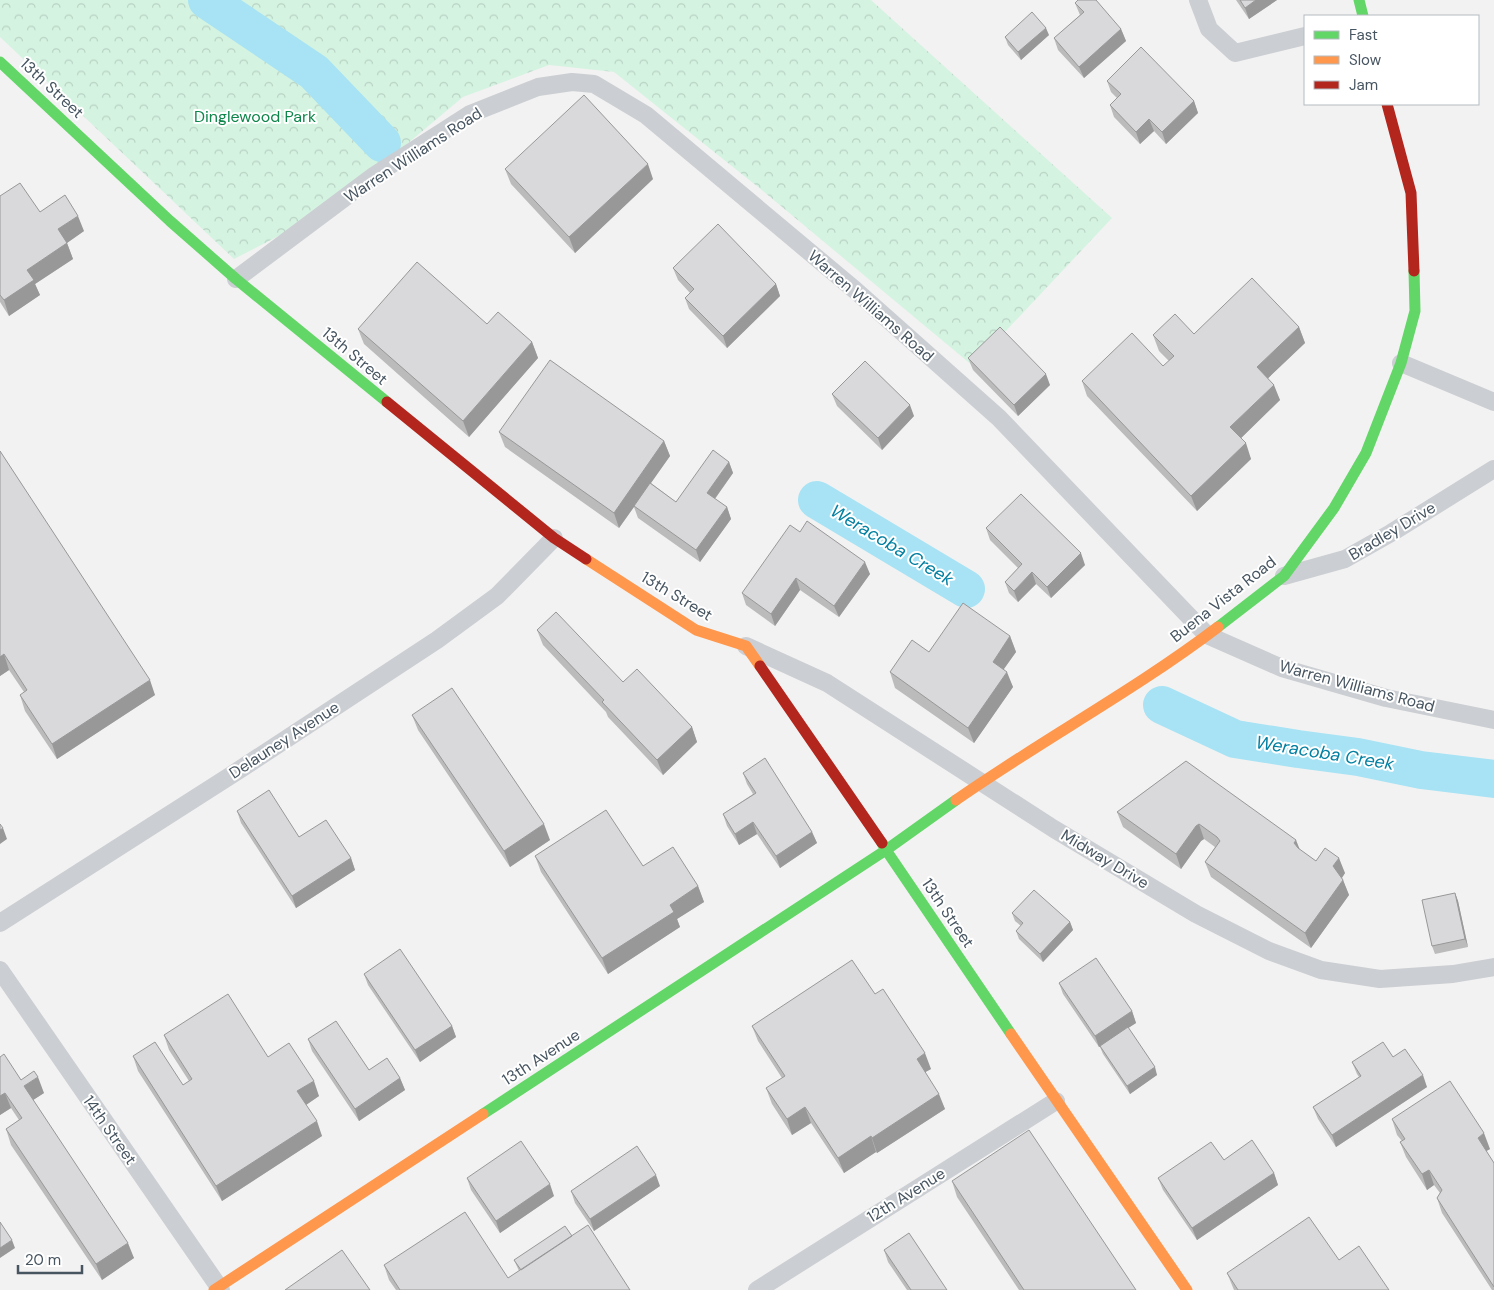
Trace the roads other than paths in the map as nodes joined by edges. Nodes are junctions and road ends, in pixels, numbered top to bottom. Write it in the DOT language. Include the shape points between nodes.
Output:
graph roads {
  1 [pos="1198,0"];
  2 [pos="1359,0"];
  3 [pos="1363,15"];
  4 [pos="1304,36"];
  5 [pos="0,62"];
  6 [pos="1387,105"];
  7 [pos="236,279"];
  8 [pos="1401,363"];
  9 [pos="1494,402"];
  10 [pos="1494,469"];
  11 [pos="554,538"];
  12 [pos="1284,576"];
  13 [pos="1207,634"];
  14 [pos="746,646"];
  15 [pos="1494,720"];
  16 [pos="982,782"];
  17 [pos="886,850"];
  18 [pos="0,923"];
  19 [pos="1494,967"];
  20 [pos="0,970"];
  21 [pos="1056,1101"];
  22 [pos="218,1289"];
  23 [pos="757,1290"];
  24 [pos="1186,1290"];
  1 -- 4 [label="street" via="1209,28 1235,53"];
  2 -- 3 [label="main road"];
  5 -- 7 [label="main road, 13th Street"];
  6 -- 8 [label="main road, Buena Vista Road" via="1411,193 1415,311"];
  7 -- 11 [label="main road, 13th Street"];
  7 -- 13 [label="street, Warren Williams Road" via="375,175 470,114 538,86 572,82 594,84 646,116 855,290 999,418"];
  8 -- 9 [label="street"];
  8 -- 12 [label="main road, Buena Vista Road" via="1366,453 1334,508"];
  10 -- 12 [label="street, Bradley Drive" via="1345,559"];
  11 -- 14 [label="main road, 13th Street" via="696,630"];
  11 -- 18 [label="street, Delauney Avenue" via="497,596 437,640"];
  12 -- 13 [label="main road, Buena Vista Road"];
  13 -- 15 [label="street, Warren Williams Road" via="1282,668 1386,698"];
  13 -- 16 [label="main road, Buena Vista Road" via="1116,697"];
  14 -- 16 [label="street, Midway Drive" via="827,683"];
  14 -- 17 [label="main road, 13th Street"];
  16 -- 17 [label="main road, Buena Vista Road"];
  16 -- 19 [label="street, Midway Drive" via="1196,914 1269,951 1321,970 1380,979 1453,974"];
  17 -- 21 [label="main road, 13th Street"];
  17 -- 22 [label="main road, 13th Avenue"];
  20 -- 22 [label="street, 14th Street"];
  21 -- 23 [label="street, 12th Avenue"];
  21 -- 24 [label="main road, 13th Street"];
}
